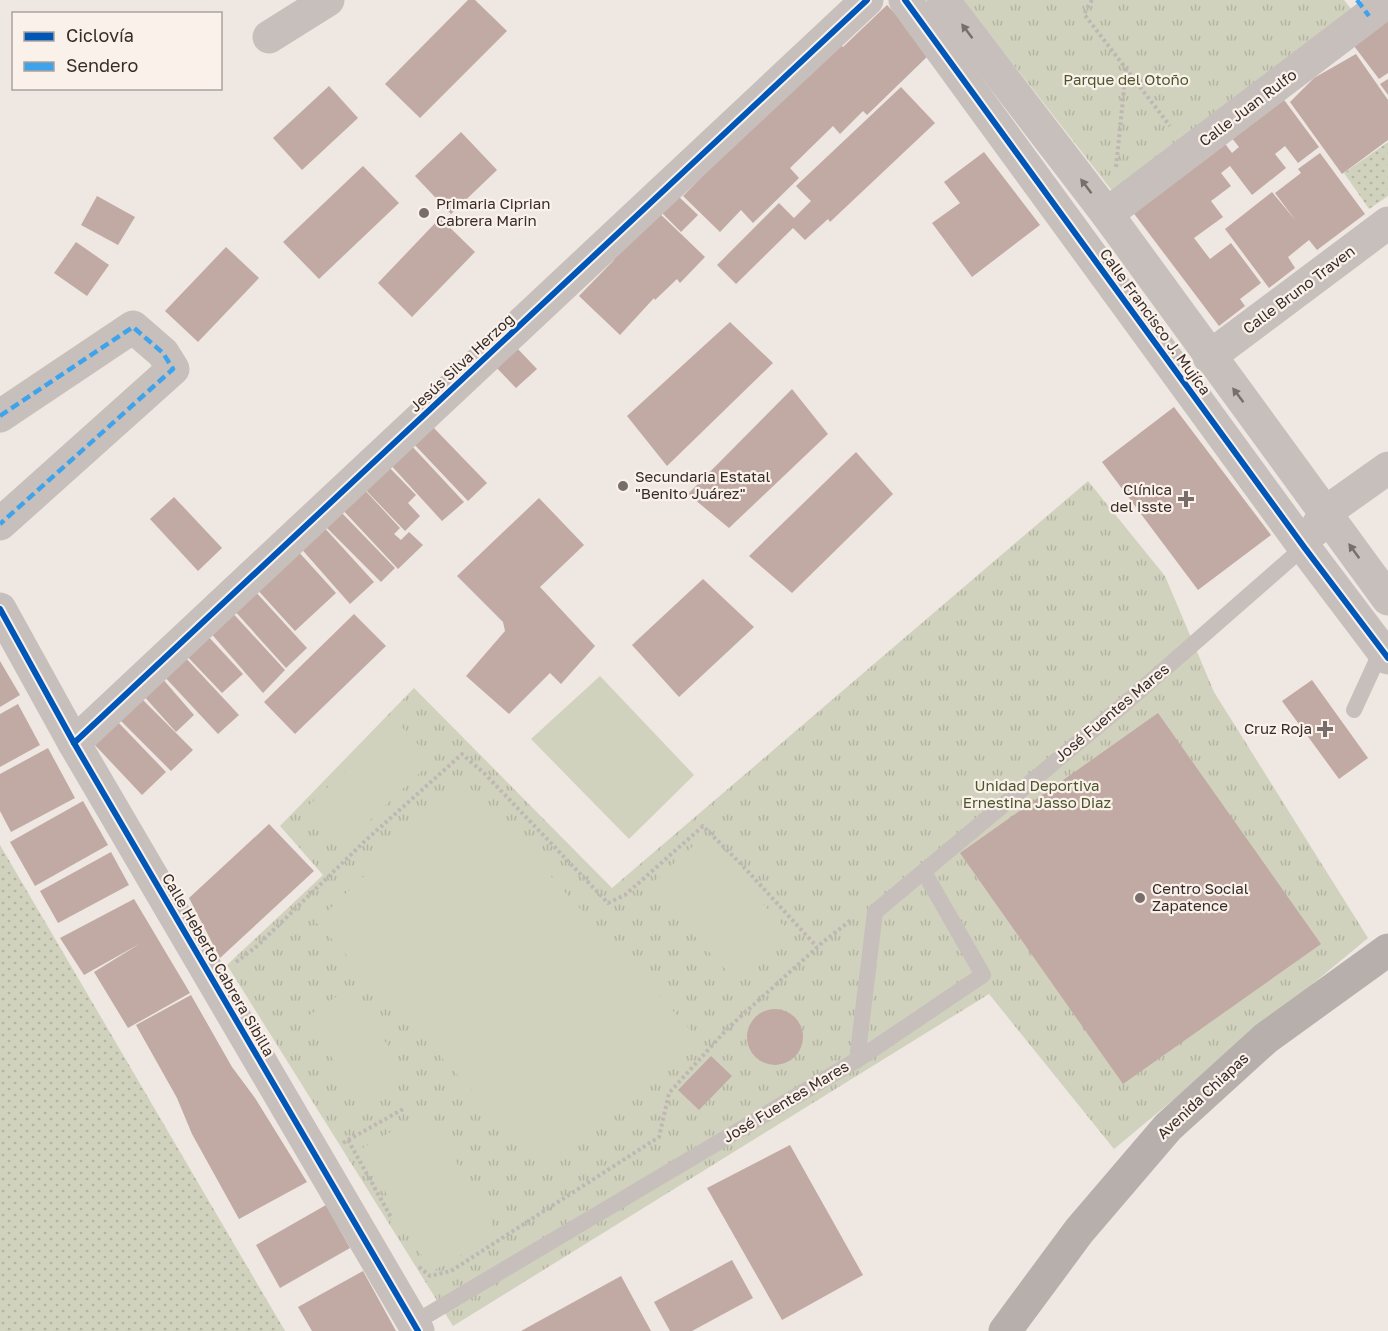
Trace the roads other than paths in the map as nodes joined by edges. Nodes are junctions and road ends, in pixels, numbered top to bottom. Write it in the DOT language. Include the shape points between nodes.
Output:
graph roads {
  1 [pos="328,0"];
  2 [pos="867,0"];
  3 [pos="905,0"];
  4 [pos="943,0"];
  5 [pos="1371,6"];
  6 [pos="269,37"];
  7 [pos="1034,118"];
  8 [pos="1007,140"];
  9 [pos="1107,214"];
  10 [pos="1388,223"];
  11 [pos="1209,357"];
  12 [pos="0,416"];
  13 [pos="1388,468"];
  14 [pos="1326,513"];
  15 [pos="0,524"];
  16 [pos="1304,547"];
  17 [pos="1388,599"];
  18 [pos="0,609"];
  19 [pos="1385,653"];
  20 [pos="1354,710"];
  21 [pos="74,743"];
  22 [pos="924,872"];
  23 [pos="1388,950"];
  24 [pos="857,1060"];
  25 [pos="416,1327"];
  26 [pos="1005,1331"];
  1 -- 6 [label="street"];
  2 -- 21 [label="street, Jesús Silva Herzog"];
  3 -- 8 [label="street, Calle Francisco J. Mujíca"];
  7 -- 4 [label="street, Calle Francisco J. Mujíca, one-way"];
  5 -- 9 [label="street, Calle Juan Rulfo"];
  7 -- 8 [label="street"];
  9 -- 7 [label="street, Calle Francisco J. Mujíca, one-way"];
  8 -- 16 [label="street, Calle Francisco J. Mujíca"];
  9 -- 11 [label="street, Calle Francisco J. Mujíca"];
  10 -- 11 [label="street, Calle Bruno Traven"];
  14 -- 11 [label="street, Calle Francisco J. Mujíca, one-way"];
  12 -- 15 [label="street" via="133,327 164,353 173,369"];
  13 -- 14 [label="street"];
  14 -- 16 [label="street"];
  17 -- 14 [label="street, Calle Francisco J. Mujíca, one-way"];
  16 -- 19 [label="street, Calle Francisco J. Mujíca"];
  16 -- 22 [label="lane, José Fuentes Mares"];
  18 -- 21 [label="street, Calle Heberto Cabrera Sibilla"];
  19 -- 20 [label="lane"];
  21 -- 25 [label="street, Calle Heberto Cabrera Sibilla"];
  22 -- 24 [label="lane, José Fuentes Mares" via="875,912"];
  22 -- 24 [label="lane" via="983,975"];
  23 -- 26 [label="main road, Avenida Chiapas" via="1266,1038 1168,1127 1079,1232"];
  24 -- 25 [label="lane, José Fuentes Mares"];
}
